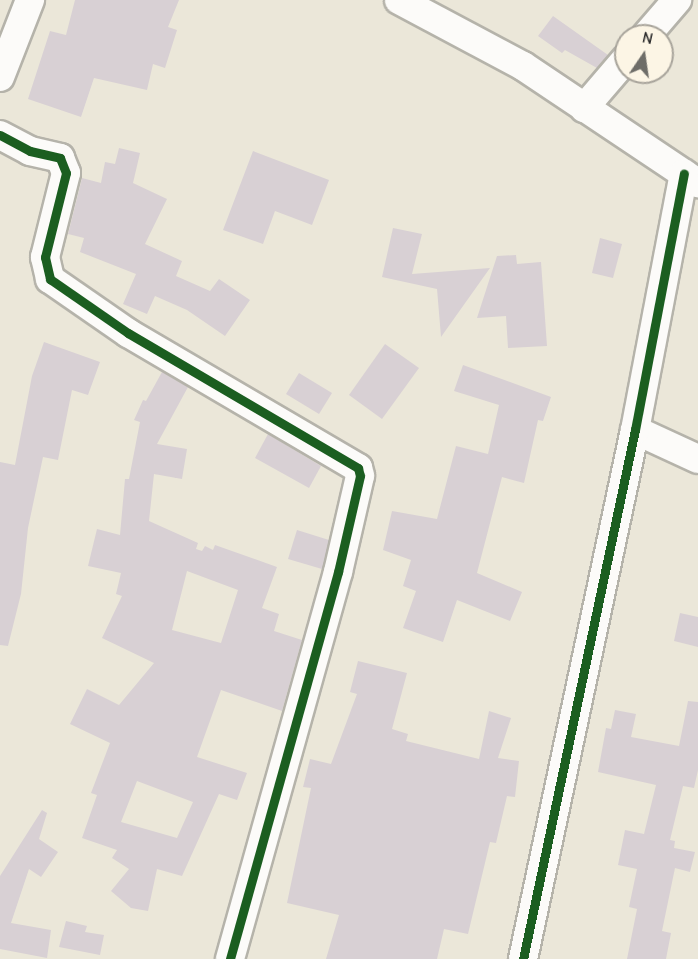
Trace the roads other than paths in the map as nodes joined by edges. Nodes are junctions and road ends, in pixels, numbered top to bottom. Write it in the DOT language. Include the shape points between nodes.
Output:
graph roads {
  1 [pos="30,0"];
  2 [pos="399,0"];
  3 [pos="676,0"];
  4 [pos="656,24"];
  5 [pos="614,73"];
  6 [pos="0,77"];
  7 [pos="584,108"];
  8 [pos="0,135"];
  9 [pos="691,178"];
  10 [pos="635,430"];
  11 [pos="698,459"];
  12 [pos="230,959"];
  13 [pos="523,959"];
  1 -- 6 [label="street"];
  2 -- 7 [label="street" via="523,66"];
  3 -- 4 [label="street"];
  5 -- 7 [label="street"];
  7 -- 9 [label="street"];
  8 -- 12 [label="street" via="30,150 60,158 66,173 45,257 50,279 128,333 358,468 360,476 338,572"];
  9 -- 10 [label="street"];
  10 -- 11 [label="street"];
  10 -- 13 [label="street"];
}
